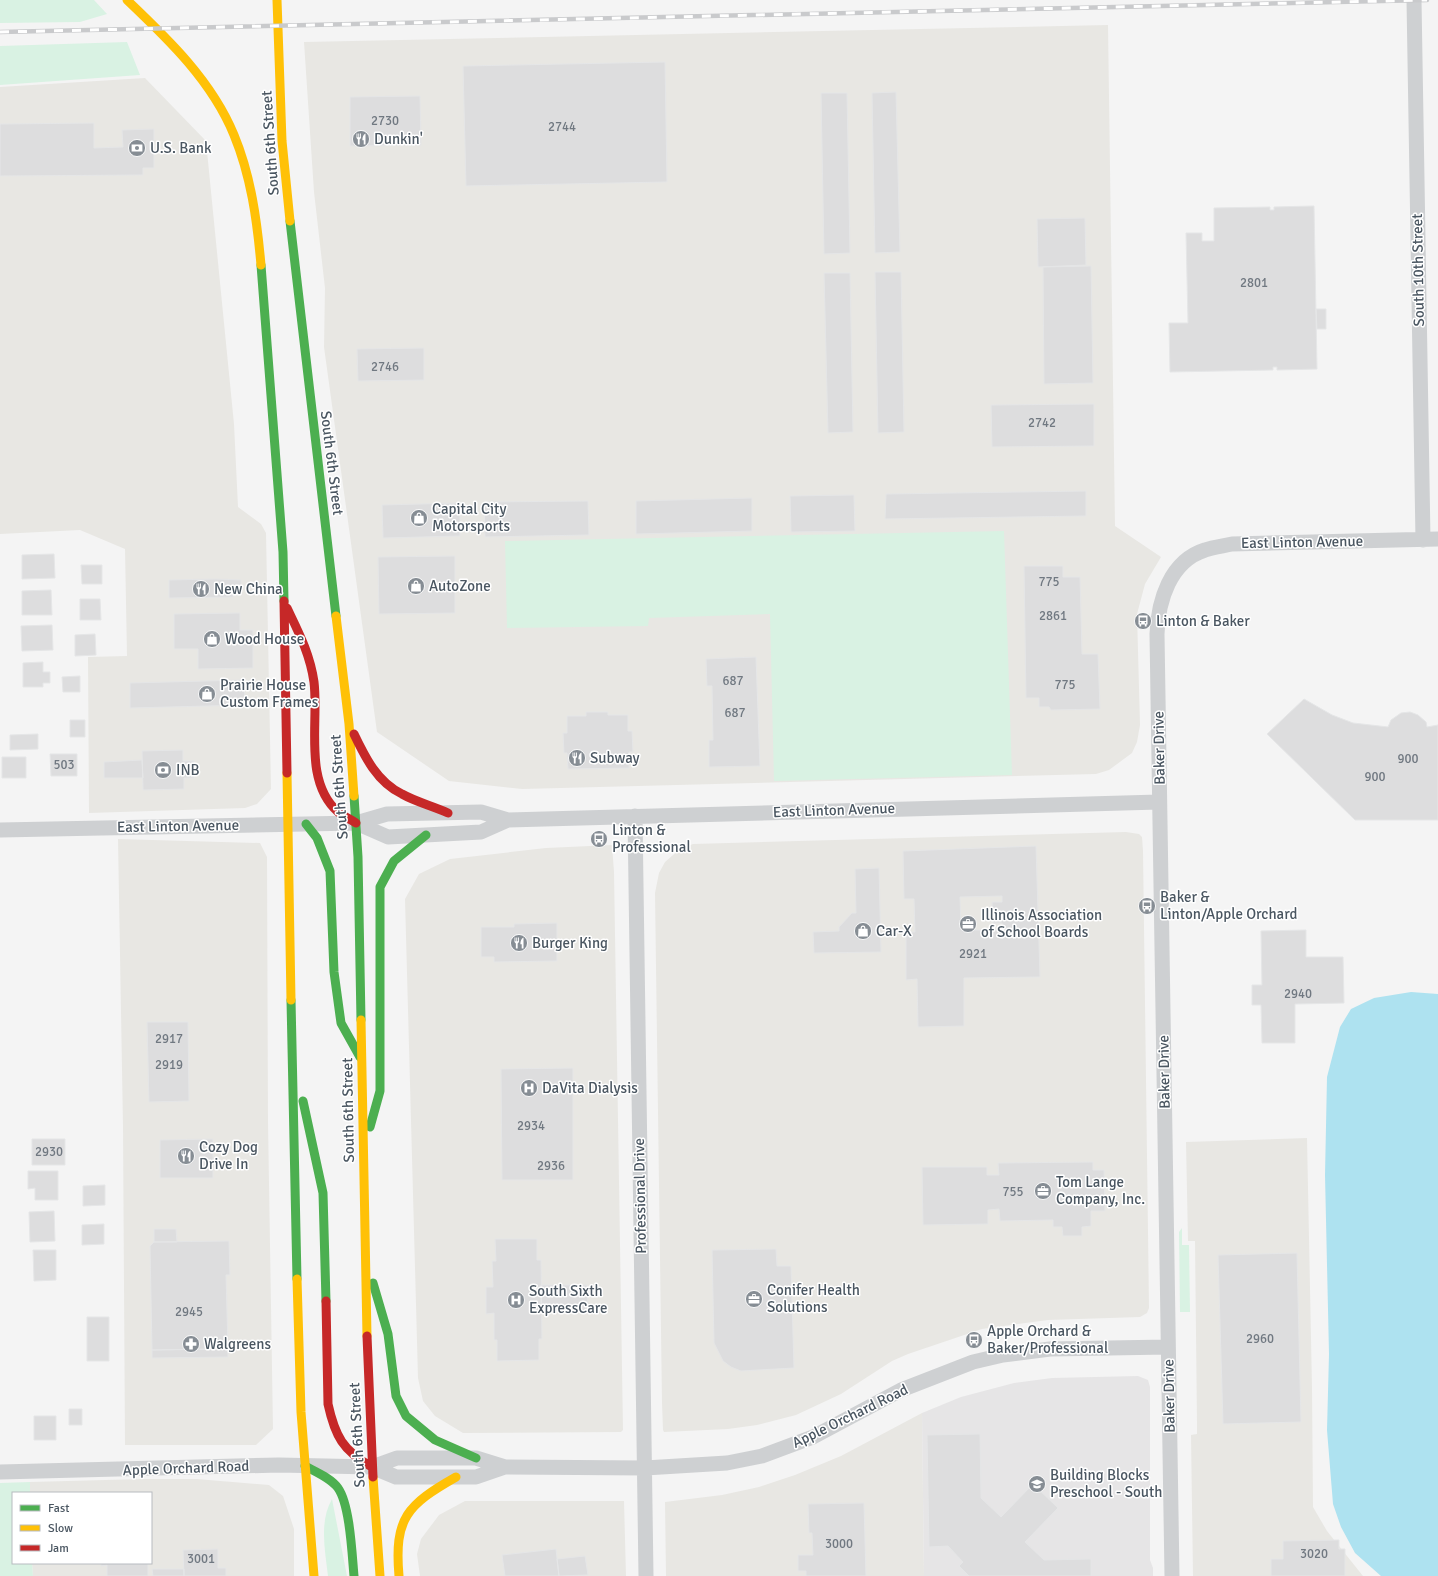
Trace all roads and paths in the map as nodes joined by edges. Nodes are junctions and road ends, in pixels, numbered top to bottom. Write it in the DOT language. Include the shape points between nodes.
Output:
graph roads {
  1 [pos="127,0"];
  2 [pos="277,0"];
  3 [pos="1414,0"];
  4 [pos="1431,540"];
  5 [pos="1175,572"];
  6 [pos="284,602"];
  7 [pos="349,724"];
  8 [pos="1159,802"];
  9 [pos="448,813"];
  10 [pos="635,816"];
  11 [pos="508,820"];
  12 [pos="306,824"];
  13 [pos="356,824"];
  14 [pos="288,825"];
  15 [pos="0,830"];
  16 [pos="426,835"];
  17 [pos="292,1051"];
  18 [pos="362,1060"];
  19 [pos="363,1149"];
  20 [pos="364,1252"];
  21 [pos="1168,1347"];
  22 [pos="476,1458"];
  23 [pos="305,1466"];
  24 [pos="372,1468"];
  25 [pos="505,1468"];
  26 [pos="645,1468"];
  27 [pos="0,1472"];
  28 [pos="456,1477"];
  29 [pos="314,1576"];
  30 [pos="354,1576"];
  31 [pos="380,1576"];
  32 [pos="400,1576"];
  33 [pos="646,1576"];
  34 [pos="1172,1576"];
  1 -- 6 [label="main road" via="169,41 219,104 236,140 247,176 256,225 264,297 279,484"];
  2 -- 7 [label="main road, South 6th Street" via="286,184"];
  3 -- 4 [label="street, South 10th Street"];
  4 -- 5 [label="street, East Linton Avenue" via="1232,544 1204,550"];
  5 -- 8 [label="street, Baker Drive" via="1162,596 1157,622"];
  6 -- 13 [label="main road" via="306,646 314,685 316,756 320,785 338,812"];
  6 -- 14 [label="main road"];
  7 -- 9 [label="main road" via="367,760 388,785 401,794"];
  7 -- 13 [label="main road, South 6th Street"];
  8 -- 10 [label="street, East Linton Avenue"];
  8 -- 21 [label="street, Baker Drive"];
  9 -- 11 [label="street, East Linton Avenue" via="481,812"];
  9 -- 13 [label="street, East Linton Avenue" via="387,814"];
  10 -- 11 [label="street, East Linton Avenue"];
  10 -- 26 [label="street, Professional Drive"];
  11 -- 16 [label="street, East Linton Avenue" via="481,832"];
  12 -- 13 [label="street, East Linton Avenue"];
  12 -- 14 [label="street, East Linton Avenue"];
  12 -- 18 [label="main road" via="317,838 330,871 334,972 341,1023"];
  13 -- 16 [label="street, East Linton Avenue" via="388,837"];
  13 -- 18 [label="main road, South 6th Street"];
  14 -- 15 [label="street, East Linton Avenue"];
  14 -- 17 [label="main road"];
  16 -- 19 [label="main road" via="394,861 380,887 380,1091"];
  17 -- 23 [label="main road" via="300,1396"];
  17 -- 24 [label="main road" via="323,1193 328,1404 332,1421 345,1449"];
  18 -- 19 [label="main road, South 6th Street"];
  19 -- 20 [label="main road, South 6th Street"];
  20 -- 22 [label="main road" via="388,1334 396,1396 406,1416 435,1440"];
  20 -- 24 [label="main road, South 6th Street"];
  21 -- 26 [label="street, Apple Orchard Road" via="1050,1349 992,1357 950,1370 901,1390 845,1421 782,1450 727,1463"];
  21 -- 34 [label="street, Baker Drive"];
  22 -- 24 [label="street, Apple Orchard Road" via="397,1458"];
  22 -- 25 [label="street, Apple Orchard Road"];
  23 -- 24 [label="street, Apple Orchard Road"];
  23 -- 27 [label="street, Apple Orchard Road"];
  23 -- 29 [label="main road"];
  23 -- 30 [label="main road" via="328,1479 340,1490"];
  24 -- 28 [label="street, Apple Orchard Road" via="396,1477"];
  24 -- 31 [label="main road, South 6th Street"];
  25 -- 26 [label="street, Apple Orchard Road"];
  25 -- 28 [label="street, Apple Orchard Road" via="476,1477"];
  26 -- 33 [label="street, Professional Drive"];
  28 -- 32 [label="main road" via="429,1492 414,1506 400,1529"];
}
